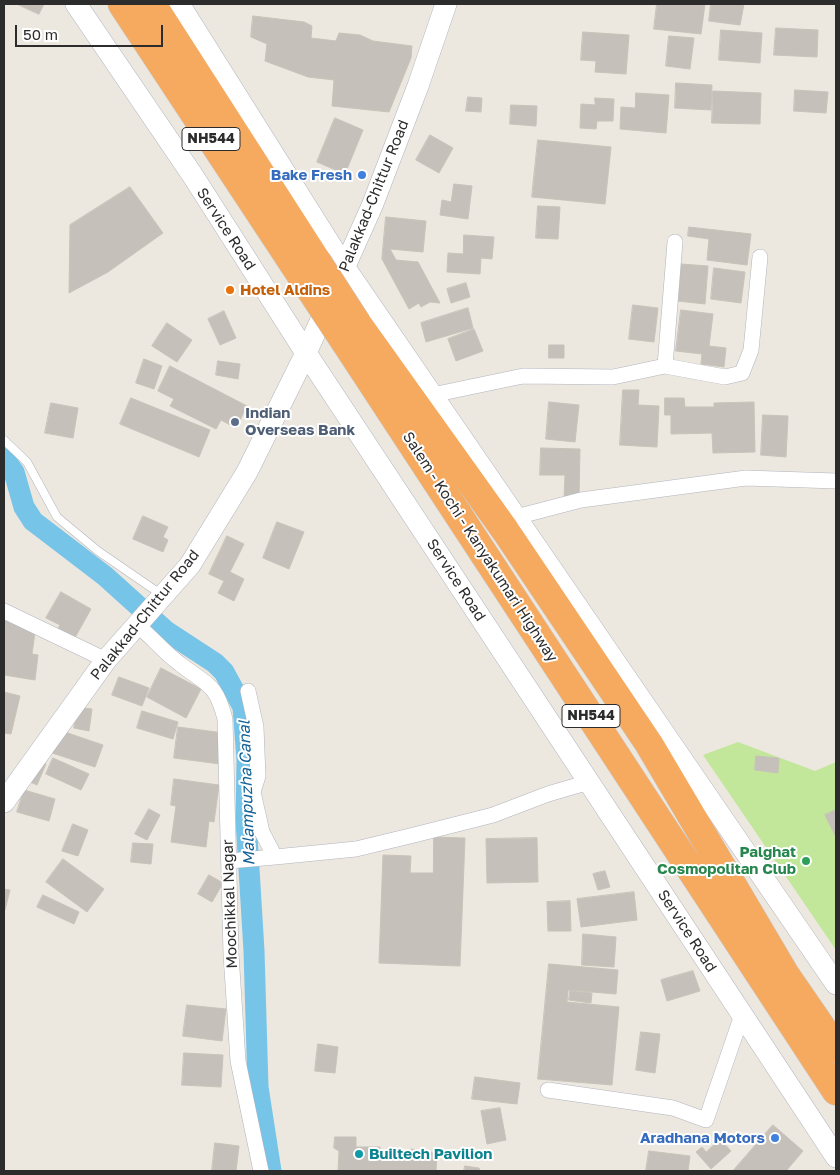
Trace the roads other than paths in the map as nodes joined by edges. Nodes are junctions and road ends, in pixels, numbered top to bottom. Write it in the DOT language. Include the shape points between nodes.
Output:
graph roads {
  1 [pos="76,4"];
  2 [pos="122,4"];
  3 [pos="152,4"];
  4 [pos="179,4"];
  5 [pos="446,4"];
  6 [pos="675,242"];
  7 [pos="760,256"];
  8 [pos="309,267"];
  9 [pos="345,268"];
  10 [pos="351,333"];
  11 [pos="306,353"];
  12 [pos="666,366"];
  13 [pos="432,395"];
  14 [pos="4,440"];
  15 [pos="836,480"];
  16 [pos="516,518"];
  17 [pos="162,596"];
  18 [pos="4,611"];
  19 [pos="138,624"];
  20 [pos="106,660"];
  21 [pos="248,691"];
  22 [pos="588,782"];
  23 [pos="4,802"];
  24 [pos="275,857"];
  25 [pos="229,861"];
  26 [pos="836,984"];
  27 [pos="742,1015"];
  28 [pos="836,1048"];
  29 [pos="548,1090"];
  30 [pos="836,1091"];
  31 [pos="836,1157"];
  32 [pos="260,1166"];
  1 -- 11 [label="street, Service Road"];
  2 -- 8 [label="highway, Salem - Kochi - Kanyakumari Highway / NH544"];
  3 -- 8 [label="highway, Salem - Kochi - Kanyakumari Highway / NH544"];
  4 -- 9 [label="street"];
  5 -- 9 [label="street, Palakkad-Chittur Road" via="418,86"];
  6 -- 12 [label="street"];
  7 -- 12 [label="street" via="751,350 742,373 725,377"];
  8 -- 10 [label="highway, Salem - Kochi - Kanyakumari Highway / NH544, bridge"];
  9 -- 11 [label="street, Palakkad-Chittur Road"];
  9 -- 13 [label="street"];
  10 -- 28 [label="highway, Salem - Kochi - Kanyakumari Highway / NH544" via="504,530 649,744 785,974"];
  10 -- 30 [label="highway, Salem - Kochi - Kanyakumari Highway / NH544"];
  11 -- 17 [label="street, Palakkad-Chittur Road" via="248,472 190,565"];
  11 -- 22 [label="street, Service Road"];
  12 -- 13 [label="street" via="613,377 523,376"];
  13 -- 16 [label="street"];
  14 -- 17 [label="lane" via="27,462 57,517 98,551"];
  15 -- 16 [label="street" via="746,478 581,500"];
  16 -- 26 [label="street"];
  17 -- 19 [label="street, Palakkad-Chittur Road"];
  18 -- 20 [label="street"];
  19 -- 20 [label="street, Palakkad-Chittur Road"];
  19 -- 25 [label="street, Moochikkal Nagar" via="179,664 206,681 219,697 225,719"];
  20 -- 23 [label="street, Palakkad-Chittur Road"];
  21 -- 24 [label="street" via="256,727 258,776 253,792 262,832"];
  22 -- 24 [label="street" via="493,815 356,849"];
  22 -- 27 [label="street, Service Road"];
  24 -- 25 [label="street"];
  25 -- 32 [label="street, Moochikkal Nagar" via="238,1061"];
  27 -- 29 [label="street" via="706,1120 673,1108"];
  27 -- 31 [label="street, Service Road"];
}
